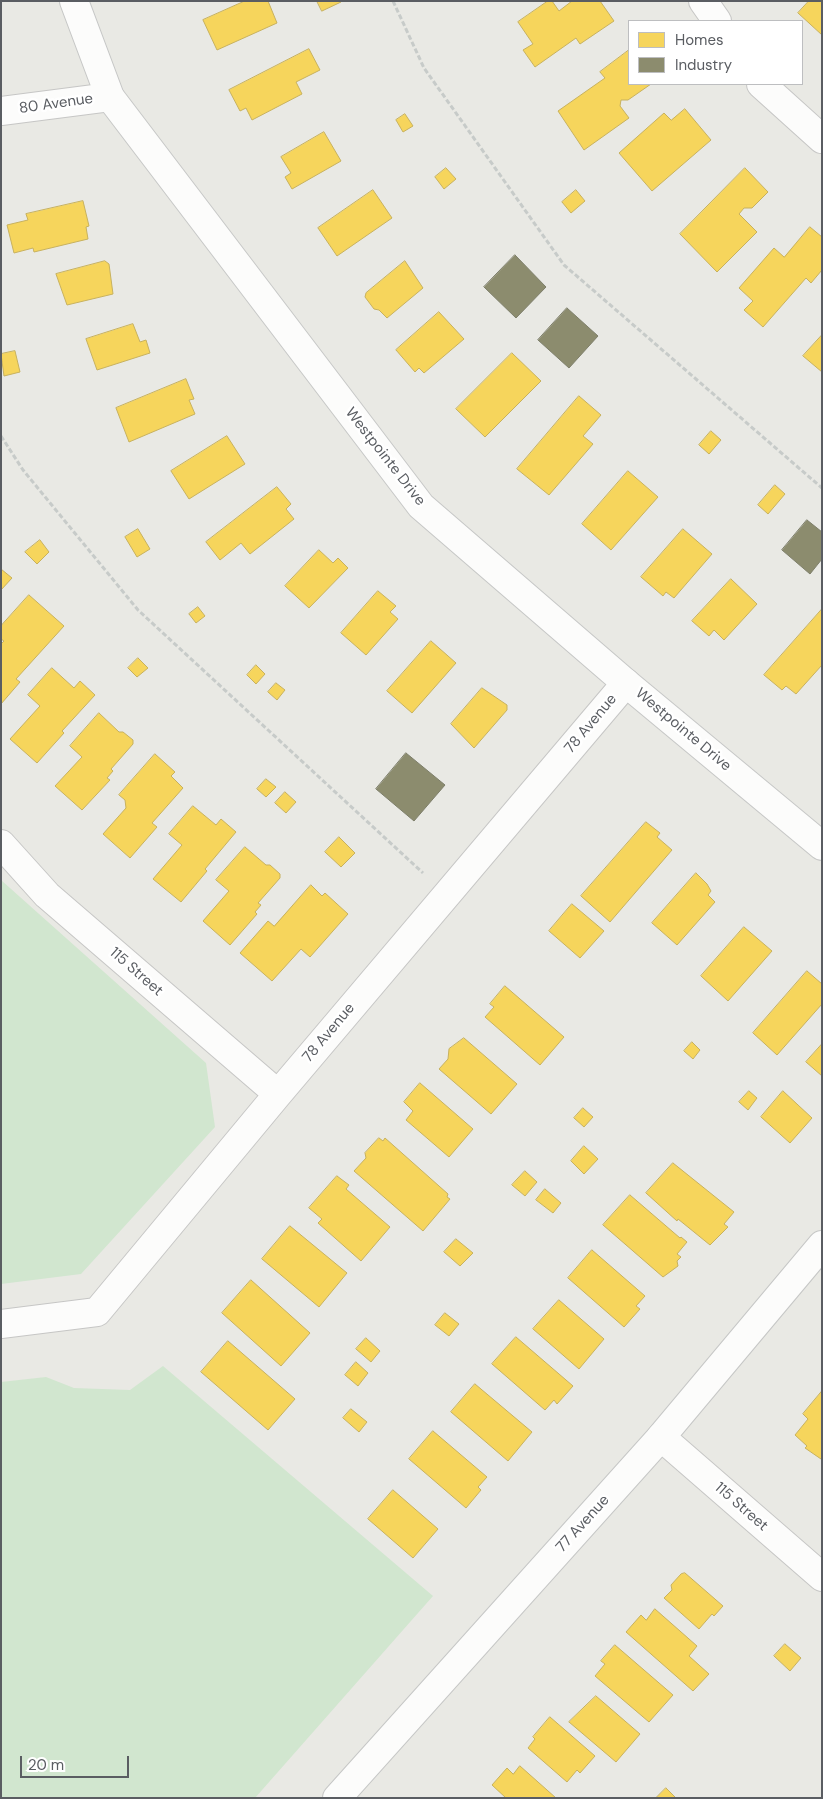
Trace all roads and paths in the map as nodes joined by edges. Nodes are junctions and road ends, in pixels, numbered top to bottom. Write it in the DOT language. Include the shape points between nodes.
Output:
graph roads {
  1 [pos="74,1"];
  2 [pos="393,1"];
  3 [pos="702,1"];
  4 [pos="716,20"];
  5 [pos="761,85"];
  6 [pos="110,97"];
  7 [pos="1,111"];
  8 [pos="822,139"];
  9 [pos="1,436"];
  10 [pos="822,488"];
  11 [pos="626,683"];
  12 [pos="1,844"];
  13 [pos="822,846"];
  14 [pos="448,892"];
  15 [pos="278,1094"];
  16 [pos="822,1246"];
  17 [pos="1,1324"];
  18 [pos="661,1437"];
  19 [pos="822,1577"];
  20 [pos="337,1798"];
  1 -- 6 [label="street, Westpointe Drive"];
  2 -- 10 [label="path" via="424,68 564,265"];
  3 -- 4 [label="street"];
  5 -- 8 [label="street"];
  6 -- 7 [label="street, 80 Avenue"];
  6 -- 11 [label="street, Westpointe Drive" via="422,506"];
  9 -- 14 [label="path" via="23,470 138,610 416,868"];
  11 -- 13 [label="street, Westpointe Drive"];
  11 -- 14 [label="street, 78 Avenue"];
  12 -- 15 [label="street, 115 Street" via="47,895"];
  14 -- 15 [label="street, 78 Avenue"];
  15 -- 17 [label="street, 78 Avenue" via="97,1312"];
  16 -- 18 [label="street, 77 Avenue"];
  18 -- 19 [label="street, 115 Street"];
  18 -- 20 [label="street, 77 Avenue"];
}
